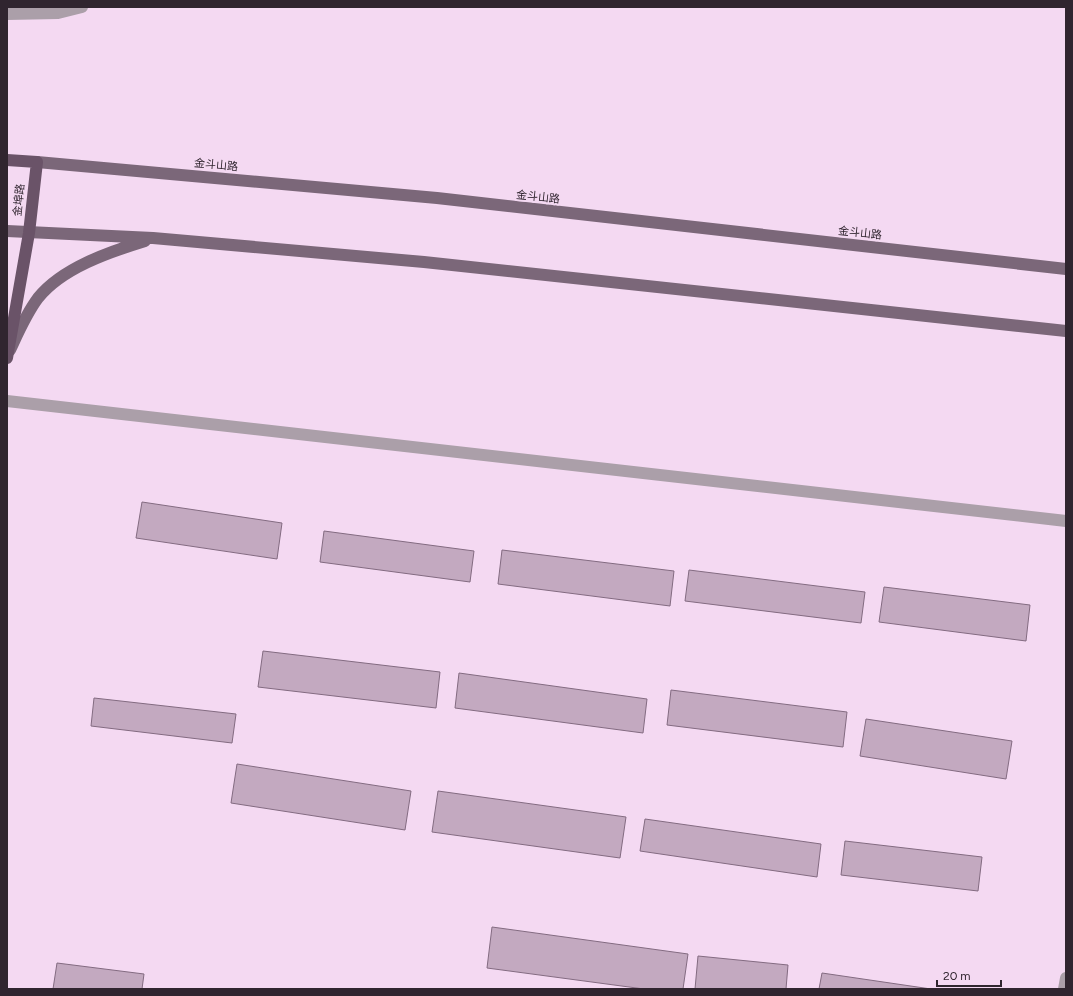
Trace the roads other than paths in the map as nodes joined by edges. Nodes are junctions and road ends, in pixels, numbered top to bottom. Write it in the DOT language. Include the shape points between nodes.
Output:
graph roads {
  1 [pos="82,7"];
  2 [pos="7,14"];
  3 [pos="7,160"];
  4 [pos="37,162"];
  5 [pos="7,230"];
  6 [pos="29,233"];
  7 [pos="153,238"];
  8 [pos="1066,269"];
  9 [pos="1053,330"];
  10 [pos="1066,331"];
  11 [pos="1066,338"];
  12 [pos="7,357"];
  13 [pos="7,401"];
  14 [pos="1066,521"];
  15 [pos="1066,978"];
  16 [pos="1064,989"];
  1 -- 2 [label="street" via="58,13"];
  3 -- 4 [label="highway, 金斗山路"];
  4 -- 6 [label="highway, 金埠路"];
  4 -- 8 [label="main road, 金斗山路" via="437,198"];
  5 -- 6 [label="main road"];
  6 -- 7 [label="main road"];
  6 -- 12 [label="highway, 金埠路"];
  7 -- 9 [label="main road" via="424,262"];
  7 -- 12 [label="main road" via="110,252 58,280 38,298"];
  9 -- 10 [label="main road"];
  9 -- 11 [label="street"];
  13 -- 14 [label="street"];
  15 -- 16 [label="street"];
}
